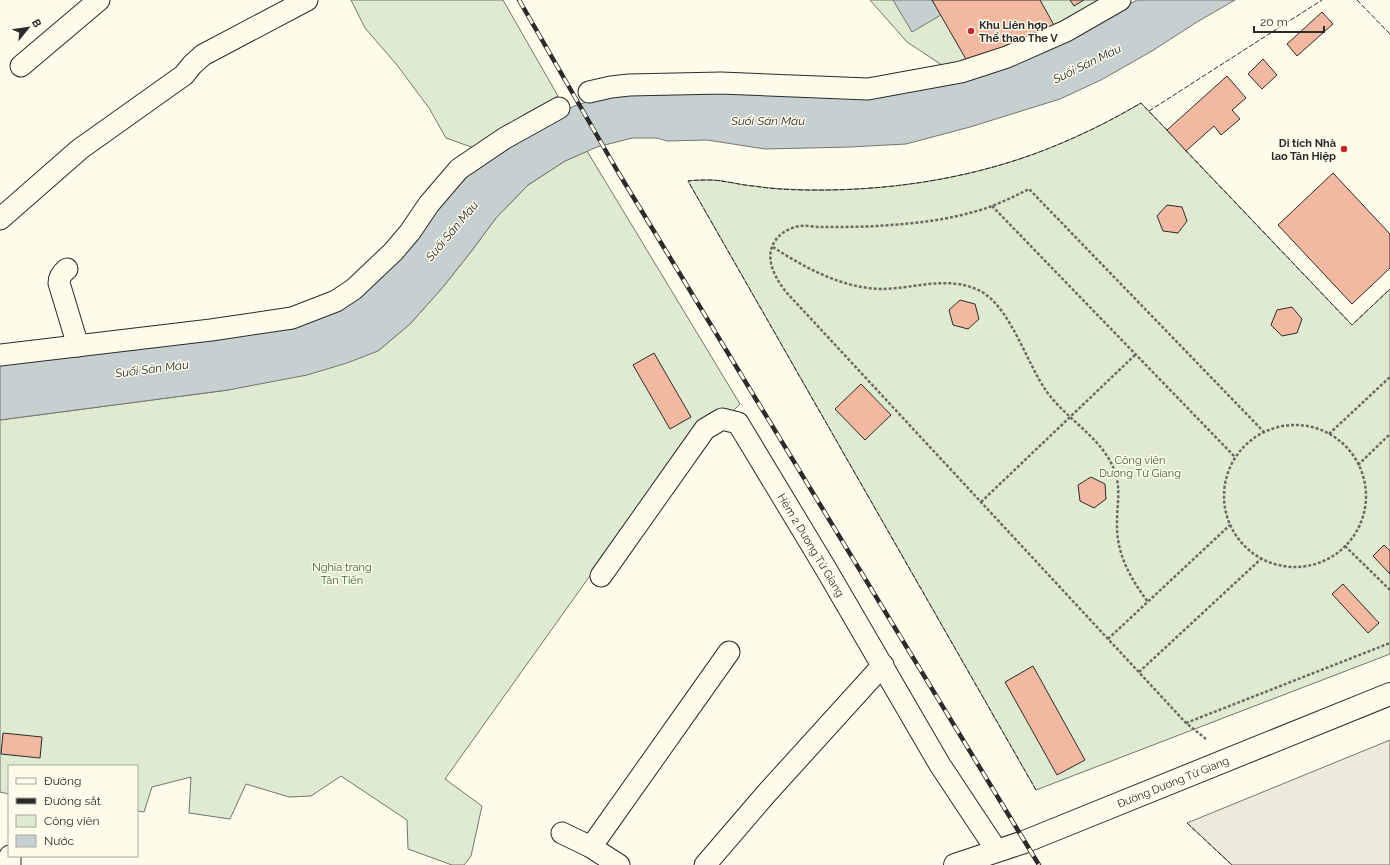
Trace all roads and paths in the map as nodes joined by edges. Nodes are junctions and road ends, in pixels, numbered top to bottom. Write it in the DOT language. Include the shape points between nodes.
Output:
graph roads {
  1 [pos="99,0"];
  2 [pos="307,0"];
  3 [pos="1120,0"];
  4 [pos="21,66"];
  5 [pos="589,92"];
  6 [pos="559,108"];
  7 [pos="992,206"];
  8 [pos="0,219"];
  9 [pos="773,247"];
  10 [pos="67,269"];
  11 [pos="78,346"];
  12 [pos="0,355"];
  13 [pos="1135,355"];
  14 [pos="1390,377"];
  15 [pos="1070,417"];
  16 [pos="1264,432"];
  17 [pos="1329,434"];
  18 [pos="1390,434"];
  19 [pos="1235,457"];
  20 [pos="1358,465"];
  21 [pos="981,502"];
  22 [pos="1230,525"];
  23 [pos="1345,546"];
  24 [pos="1262,558"];
  25 [pos="601,576"];
  26 [pos="1390,590"];
  27 [pos="1148,602"];
  28 [pos="1108,639"];
  29 [pos="1390,643"];
  30 [pos="729,652"];
  31 [pos="883,665"];
  32 [pos="1139,672"];
  33 [pos="1390,694"];
  34 [pos="1186,722"];
  35 [pos="1206,739"];
  36 [pos="562,833"];
  37 [pos="591,847"];
  38 [pos="997,851"];
  39 [pos="619,865"];
  40 [pos="705,865"];
  41 [pos="955,865"];
  1 -- 4 [label="street"];
  2 -- 8 [label="street" via="203,55 184,76 80,149"];
  3 -- 5 [label="street" via="1066,31 1007,58 961,72 868,89 721,82 629,85"];
  6 -- 11 [label="street" via="505,138 459,169 393,252 354,289 336,301 292,318"];
  7 -- 9 [label="path" via="967,214 925,221 876,226 802,226 784,232"];
  7 -- 13 [label="path"];
  7 -- 16 [label="path" via="1029,189"];
  9 -- 15 [label="path" via="797,263 823,275 865,288 944,283 982,292 1000,309 1037,377"];
  9 -- 21 [label="path" via="771,265 787,293"];
  10 -- 11 [label="street" via="59,283"];
  11 -- 12 [label="street"];
  13 -- 15 [label="path"];
  13 -- 19 [label="path"];
  14 -- 17 [label="path"];
  15 -- 21 [label="path"];
  15 -- 27 [label="path" via="1093,437 1116,472 1119,497 1117,530 1122,558 1133,581"];
  16 -- 17 [label="path" via="1291,424 1305,425"];
  16 -- 19 [label="path" via="1250,440"];
  17 -- 20 [label="path" via="1344,445"];
  18 -- 20 [label="path"];
  19 -- 22 [label="path" via="1226,477 1224,492 1224,506"];
  20 -- 23 [label="path" via="1365,484 1365,507 1358,528"];
  21 -- 28 [label="path"];
  22 -- 24 [label="path" via="1245,546"];
  22 -- 27 [label="path"];
  23 -- 24 [label="path" via="1313,565 1284,566"];
  23 -- 26 [label="path"];
  24 -- 32 [label="path"];
  25 -- 31 [label="street, Hẻm 2 Dương Tử Giang" via="705,430 722,419 738,423"];
  27 -- 28 [label="path"];
  28 -- 32 [label="path"];
  29 -- 34 [label="path"];
  30 -- 37 [label="street"];
  31 -- 38 [label="street, Hẻm 2 Dương Tử Giang" via="940,765"];
  31 -- 40 [label="street"];
  32 -- 34 [label="path"];
  33 -- 38 [label="main road, Đường Dương Tử Giang"];
  34 -- 35 [label="path"];
  36 -- 37 [label="street"];
  37 -- 39 [label="street"];
  38 -- 41 [label="main road, Đường Dương Tử Giang"];
}
